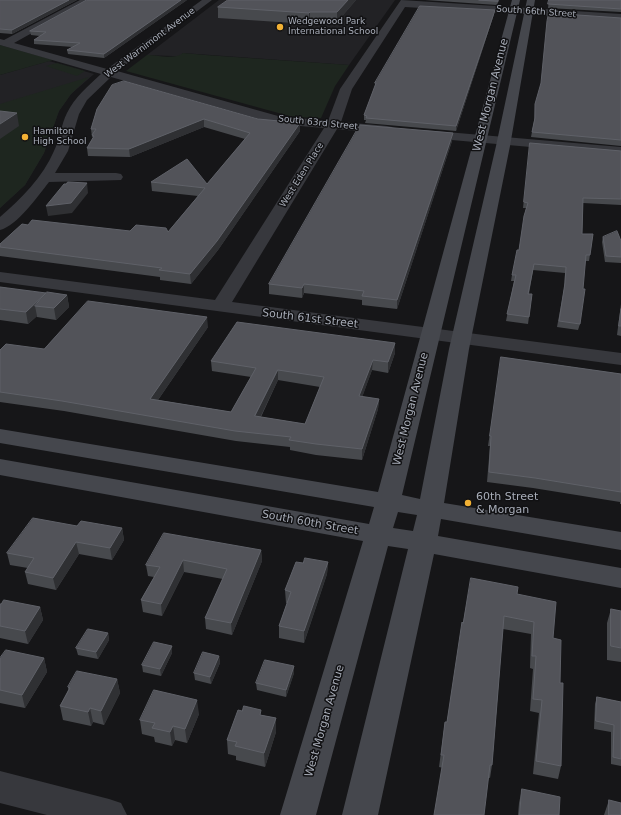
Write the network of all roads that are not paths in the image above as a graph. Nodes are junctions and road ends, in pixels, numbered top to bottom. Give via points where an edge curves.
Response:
1 (87, 0) edge
2 (208, 0) edge
3 (403, 2) edge
4 (522, 6) edge
5 (621, 17) edge
6 (3, 43) edge
7 (500, 63) junction
8 (519, 64) junction
9 (109, 72) junction
10 (333, 125) junction
11 (480, 139) junction
12 (504, 141) junction
13 (621, 151) edge
14 (116, 177) dead end
15 (45, 178) junction
16 (0, 225) edge
17 (0, 277) edge
18 (220, 307) junction
19 (431, 334) junction
20 (462, 338) junction
21 (621, 359) edge
22 (0, 436) edge
23 (0, 467) edge
24 (388, 501) junction
25 (431, 508) junction
26 (378, 535) junction
27 (621, 541) edge
28 (423, 543) junction
29 (621, 578) edge
30 (0, 786) edge
31 (110, 815) edge
32 (298, 815) edge
33 (360, 815) edge

1 - 6 street
2 - 9 street, West Warnimont Avenue
3 - 4 street, South 66th Street
3 - 10 street, West Eden Place via 346,89
4 - 5 street, South 66th Street
4 - 7 street, West Morgan Avenue
4 - 8 street, West Morgan Avenue
6 - 9 street, South 63rd Street
7 - 8 street
7 - 11 street, West Morgan Avenue
8 - 12 street, West Morgan Avenue
9 - 10 street, South 63rd Street via 272,118
9 - 15 street, West Warnimont Avenue via 82,98 73,114 61,151
10 - 11 street, South 63rd Street
10 - 18 street, West Eden Place
11 - 12 street, South 63rd Street
11 - 19 street, West Morgan Avenue
12 - 13 street, South 63rd Street
12 - 20 street, West Morgan Avenue
14 - 15 street
15 - 16 street, West Warnimont Avenue via 24,204
17 - 18 street, South 61st Street
18 - 19 street, South 61st Street
19 - 20 street, South 61st Street
19 - 24 street, West Morgan Avenue
20 - 21 street, South 61st Street
20 - 25 street, West Morgan Avenue
22 - 24 street
23 - 26 street, South 60th Street
24 - 25 street
24 - 26 street, West Morgan Avenue
25 - 27 street
25 - 28 street, West Morgan Avenue
26 - 28 street, South 60th Street
26 - 32 street, West Morgan Avenue
28 - 29 street, South 60th Street
28 - 33 street, West Morgan Avenue
30 - 31 street

